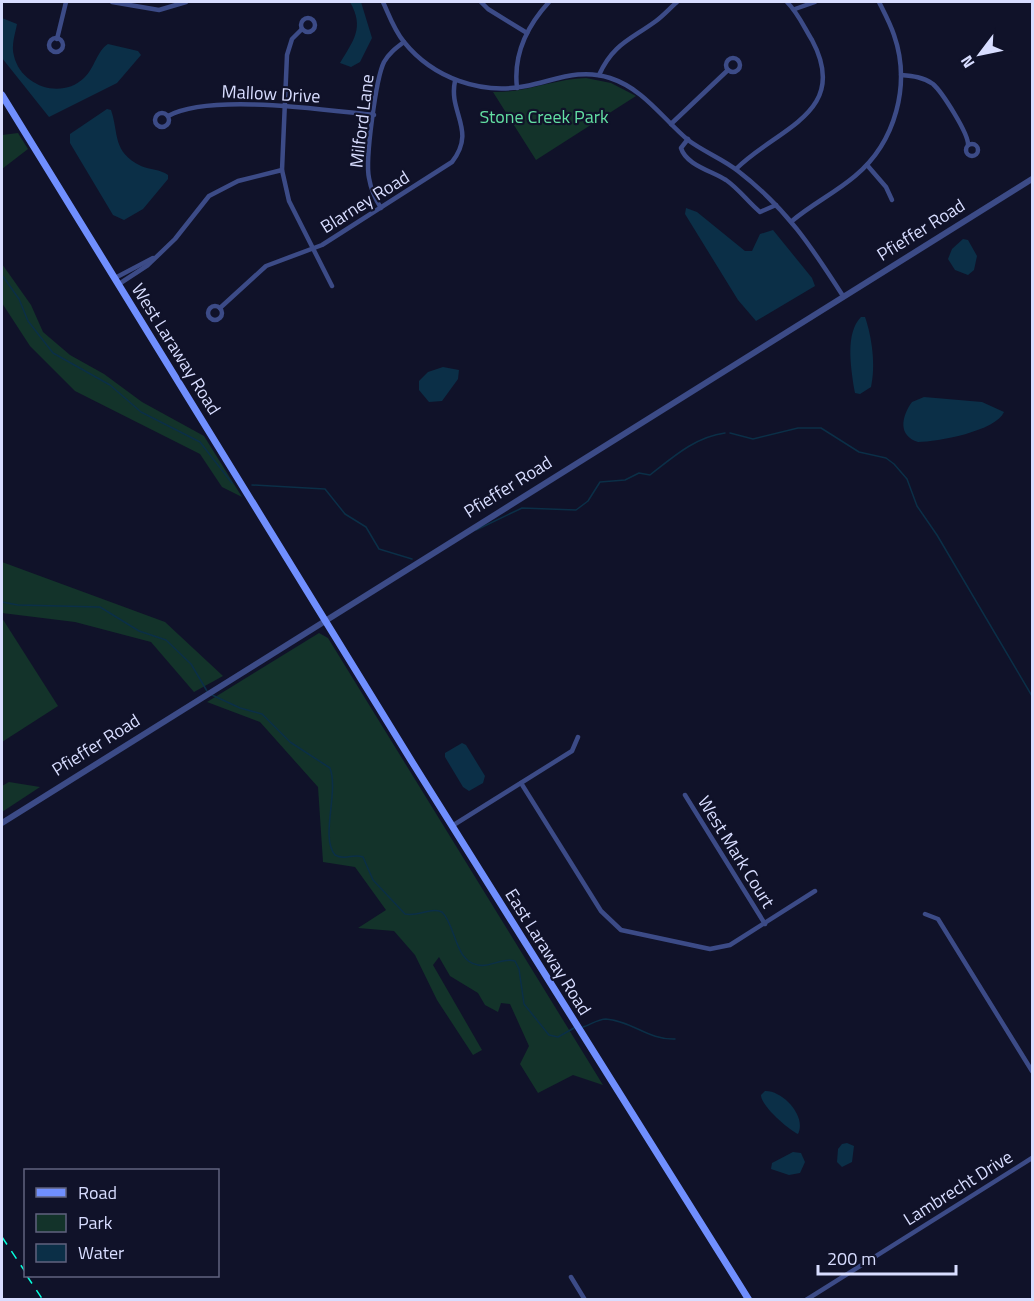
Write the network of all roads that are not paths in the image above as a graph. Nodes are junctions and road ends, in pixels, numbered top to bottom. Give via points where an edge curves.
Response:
1 (66, 2) edge
2 (112, 2) edge
3 (184, 2) edge
4 (383, 2) edge
5 (482, 2) edge
6 (549, 2) edge
7 (677, 2) edge
8 (787, 2) edge
9 (815, 2) edge
10 (879, 2) edge
11 (795, 9) junction
12 (302, 30) dead end
13 (527, 33) junction
14 (57, 39) dead end
15 (404, 42) junction
16 (728, 70) dead end
17 (599, 75) junction
18 (902, 75) junction
19 (455, 81) junction
20 (517, 88) junction
21 (2, 95) edge
22 (284, 107) junction
23 (374, 115) junction
24 (168, 116) dead end
25 (671, 124) junction
26 (688, 140) junction
27 (968, 145) dead end
28 (867, 165) junction
29 (736, 169) junction
30 (282, 170) junction
31 (1032, 179) edge
32 (892, 200) dead end
33 (776, 205) junction
34 (381, 208) junction
35 (792, 221) junction
36 (312, 250) junction
37 (117, 281) junction
38 (332, 285) dead end
39 (843, 296) junction
40 (220, 308) dead end
41 (326, 618) junction
42 (578, 737) dead end
43 (521, 783) junction
44 (685, 795) dead end
45 (2, 822) edge
46 (452, 826) junction
47 (815, 891) dead end
48 (925, 914) dead end
49 (765, 924) junction
50 (1032, 1071) edge
51 (1032, 1158) edge
52 (571, 1277) dead end
53 (585, 1299) edge
54 (749, 1299) edge
55 (806, 1299) edge

1 - 14 street
2 - 3 street via 159,10
4 - 15 street
5 - 13 street
6 - 13 street
7 - 17 street via 655,22 617,46
8 - 11 street
9 - 11 street
10 - 18 street via 894,34
11 - 29 street via 823,64 821,93 802,120
12 - 22 street via 288,49
13 - 20 street via 517,57
15 - 19 street
15 - 23 street, Milford Lane via 383,64
16 - 25 street
17 - 20 street via 565,75
17 - 25 street via 638,92
18 - 27 street via 923,78 937,88
18 - 28 street via 893,121
19 - 20 street via 482,88
19 - 34 street, Blarney Road via 453,99 464,132 459,152 447,166
21 - 37 main road, West Laraway Road
22 - 23 street, Mallow Drive
22 - 24 street, Mallow Drive via 201,105
22 - 30 street
23 - 34 street, Milford Lane via 368,176
25 - 26 street
26 - 29 street
26 - 33 street via 681,148 689,161 728,181 760,212
28 - 32 street
28 - 35 street
29 - 33 street
30 - 36 street via 289,201
30 - 37 street via 218,190 148,265
31 - 39 street, Pfieffer Road
33 - 35 street
34 - 36 street, Blarney Road
35 - 39 street
36 - 38 street
36 - 40 street, Blarney Road via 266,266
37 - 41 main road, West Laraway Road
39 - 41 street, Pfieffer Road
41 - 45 street, Pfieffer Road
41 - 46 main road, East Laraway Road
42 - 43 street via 572,751
43 - 46 street
43 - 49 street via 602,912 621,930 710,949 730,945
44 - 49 street, West Mark Court
46 - 54 main road, East Laraway Road
47 - 49 street
48 - 50 street via 938,919
51 - 55 street, Lambrecht Drive
52 - 53 street

